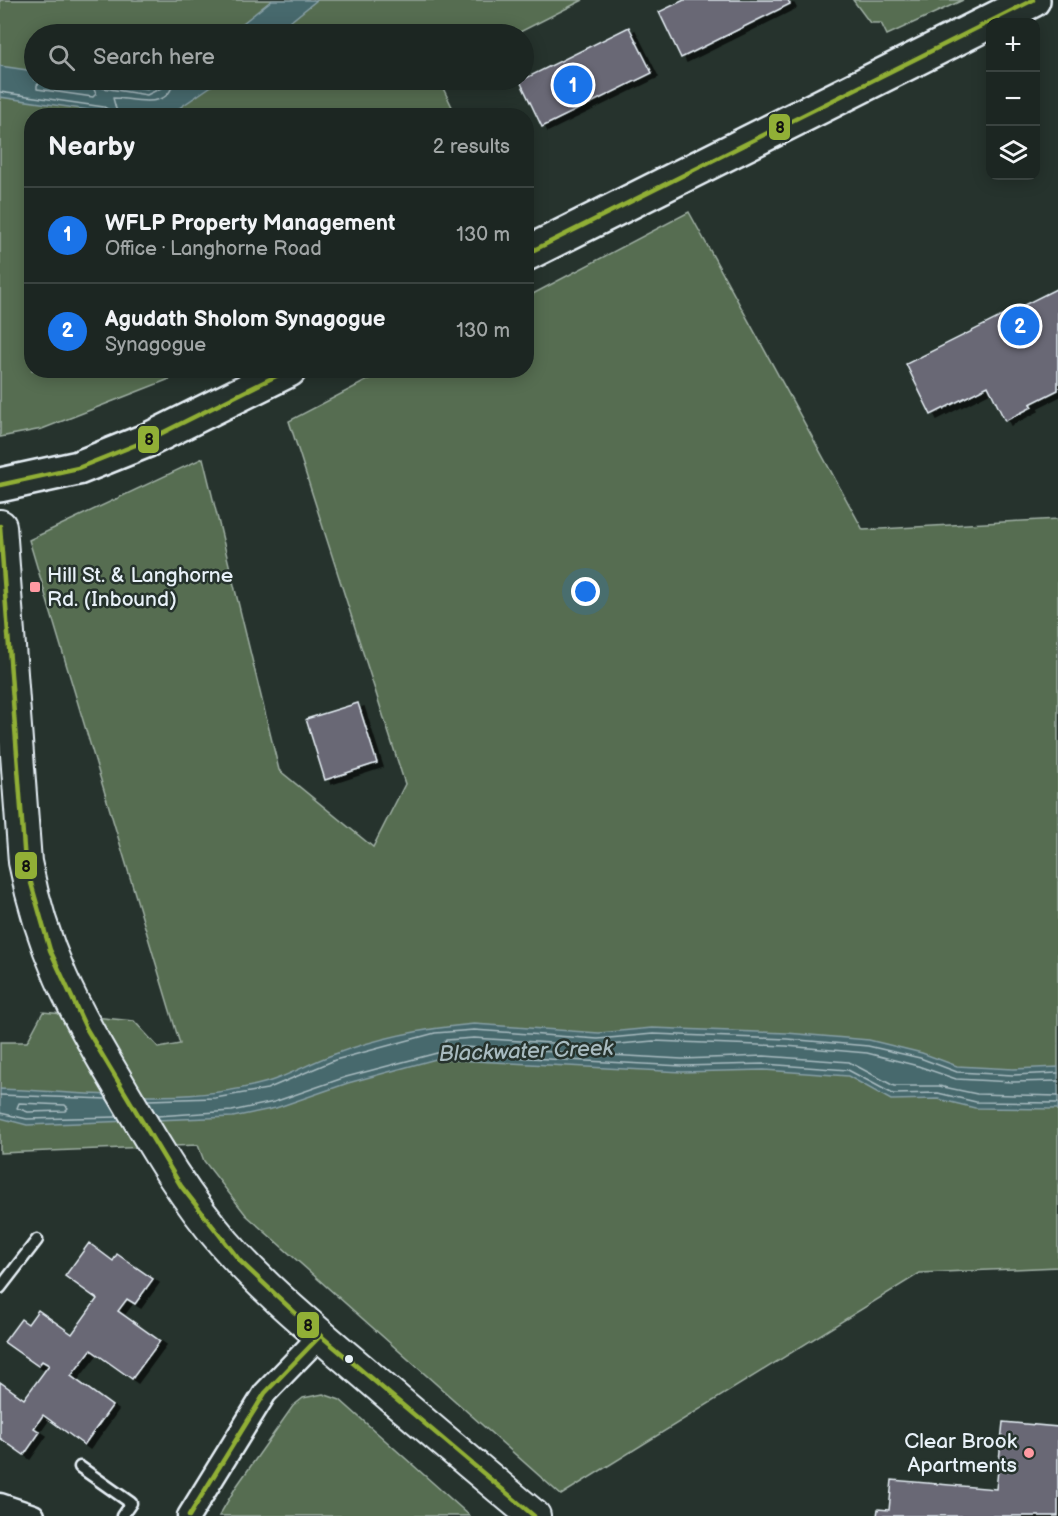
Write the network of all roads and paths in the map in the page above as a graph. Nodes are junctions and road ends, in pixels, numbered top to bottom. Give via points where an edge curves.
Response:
1 (1033, 0) edge
2 (534, 250) edge
3 (273, 378) edge
4 (0, 485) edge
5 (0, 526) edge
6 (6, 660) edge
7 (37, 1240) dead end
8 (0, 1288) edge
9 (320, 1336) junction
10 (80, 1467) dead end
11 (0, 1505) edge
12 (33, 1516) edge
13 (122, 1516) edge
14 (189, 1516) edge
15 (534, 1516) edge

1 - 2 main road
3 - 4 main road via 148,440 78,468
5 - 6 street
6 - 9 street via 29,883 47,949 85,1029 152,1141 224,1243
7 - 8 lane
9 - 14 street via 265,1394
9 - 15 street
10 - 13 lane via 130,1503
11 - 12 street

